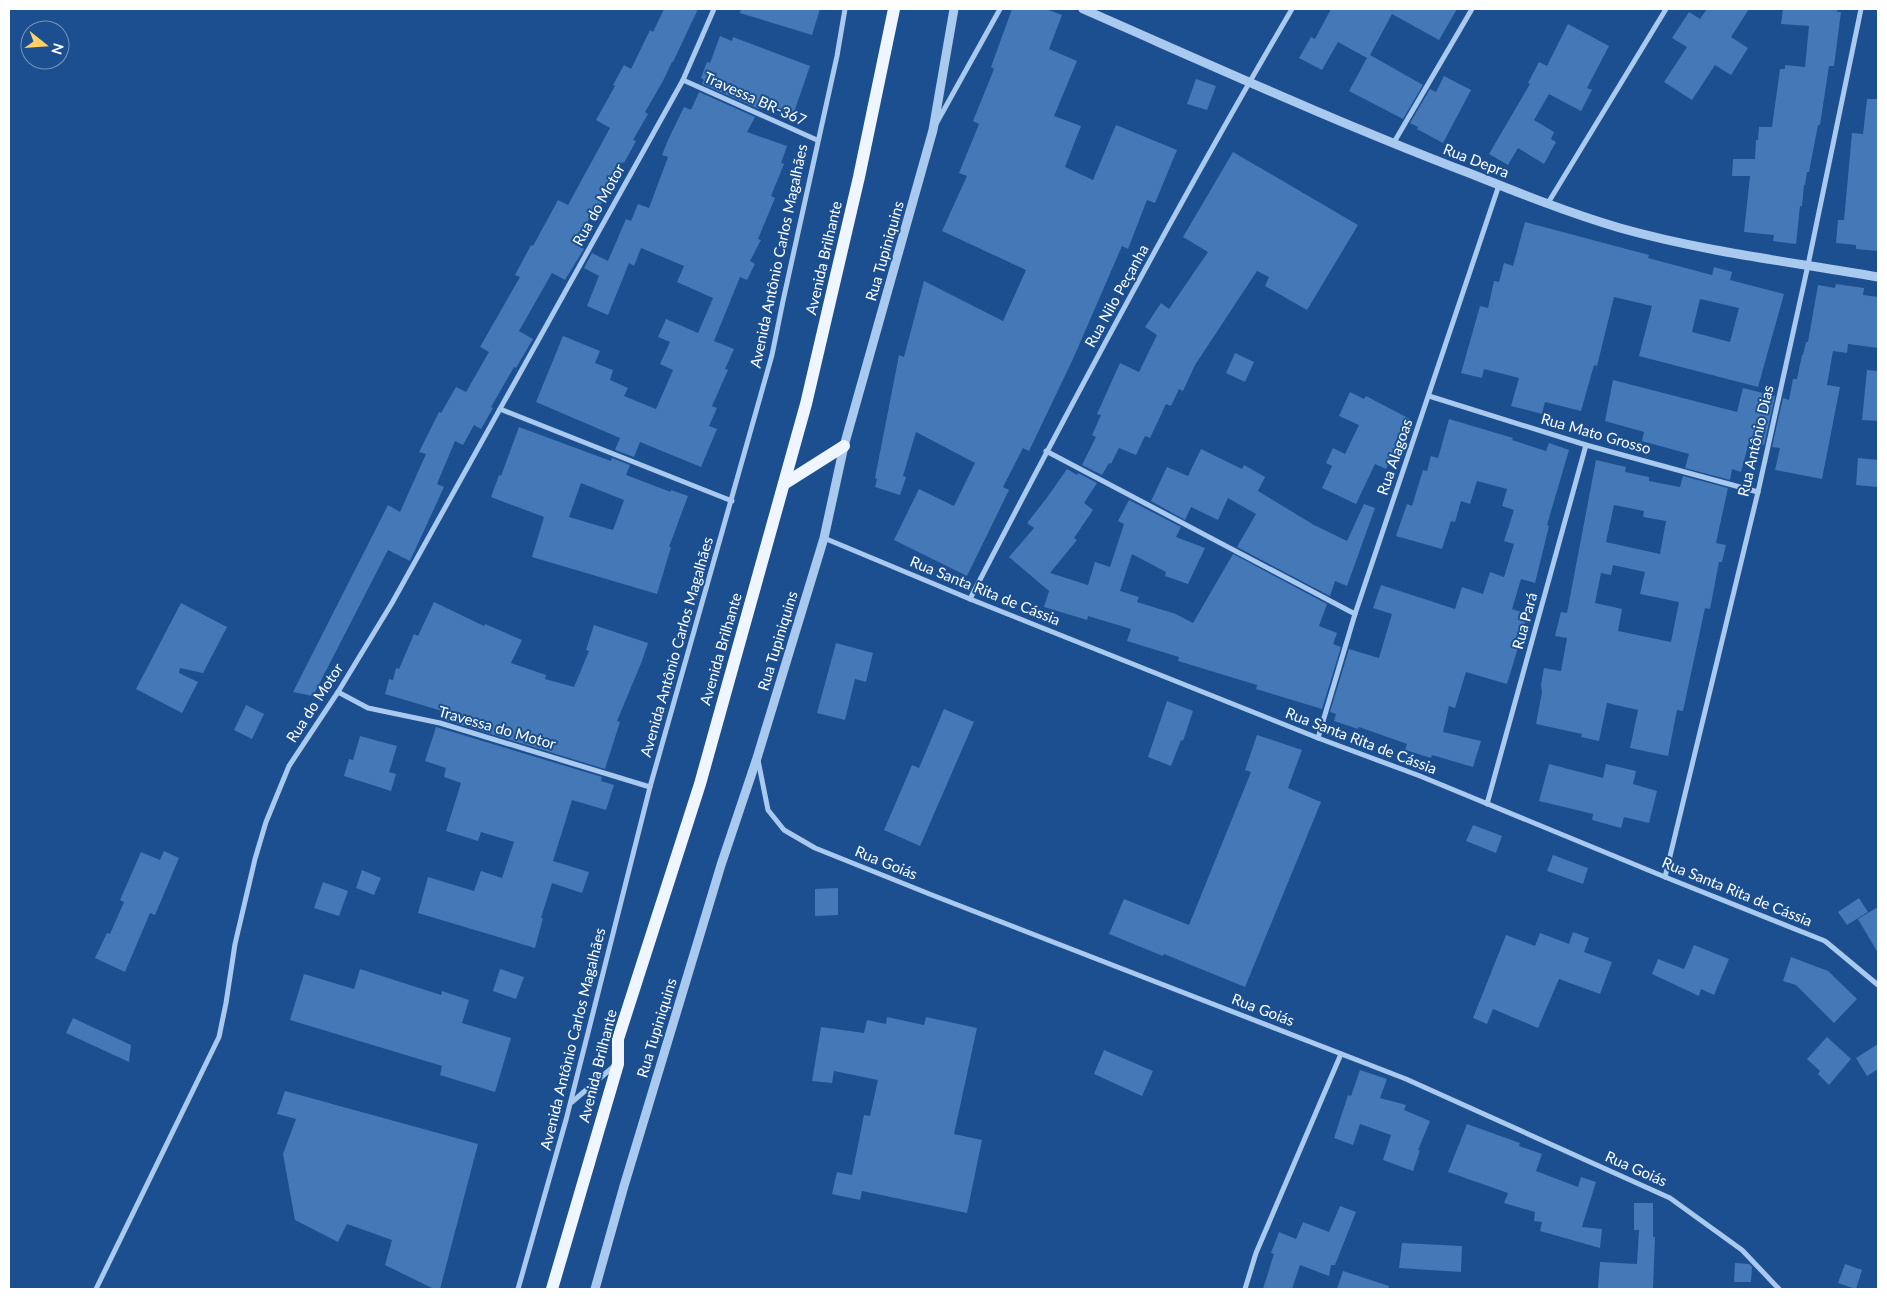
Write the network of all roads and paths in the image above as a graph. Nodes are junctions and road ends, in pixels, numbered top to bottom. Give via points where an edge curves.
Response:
1 (714, 9) edge
2 (846, 9) edge
3 (894, 9) edge
4 (954, 9) edge
5 (1000, 9) edge
6 (1083, 9) edge
7 (1292, 9) edge
8 (1472, 9) edge
9 (1666, 9) edge
10 (1861, 9) edge
11 (683, 80) junction
12 (1250, 82) junction
13 (933, 130) junction
14 (817, 140) junction
15 (1393, 144) junction
16 (1499, 185) junction
17 (1548, 203) junction
18 (1808, 265) junction
19 (1878, 277) edge
20 (1429, 396) junction
21 (500, 409) junction
22 (1586, 445) junction
23 (844, 446) junction
24 (1046, 451) junction
25 (784, 484) junction
26 (1758, 492) junction
27 (732, 501) junction
28 (824, 538) junction
29 (970, 599) junction
30 (1355, 614) junction
31 (338, 692) junction
32 (1318, 738) junction
33 (757, 758) junction
34 (650, 786) junction
35 (1488, 804) junction
36 (1665, 877) junction
37 (1878, 985) edge
38 (1341, 1054) junction
39 (618, 1064) junction
40 (566, 1120) junction
41 (96, 1289) edge
42 (518, 1289) edge
43 (552, 1289) edge
44 (595, 1289) edge
45 (1245, 1289) edge
46 (1779, 1289) edge

1 - 11 street, Rua do Motor
2 - 14 street, Avenida Antônio Carlos Magalhães
3 - 25 main road, Avenida Brilhante via 826,320
4 - 13 street
5 - 13 street, Rua Tupiniquins
6 - 12 street, Rua Depra
7 - 12 street, Rua Nilo Peçanha
8 - 15 street
9 - 17 street
10 - 18 street, Rua Antônio Dias
11 - 14 street, Travessa BR-367
11 - 21 street, Rua do Motor
12 - 15 street, Rua Depra
12 - 24 street, Rua Nilo Peçanha
13 - 23 street, Rua Tupiniquins
14 - 27 street, Avenida Antônio Carlos Magalhães via 772,356
15 - 16 street, Rua Depra
16 - 17 street, Rua Depra
16 - 20 street, Rua Alagoas
17 - 18 street, Rua Depra via 1658,238
18 - 19 street, Rua Depra
18 - 26 street, Rua Antônio Dias
20 - 22 street, Rua Mato Grosso
20 - 30 street, Rua Alagoas
21 - 27 street
21 - 31 street, Rua do Motor via 392,603
22 - 26 street, Rua Mato Grosso
22 - 35 street, Rua Pará
23 - 25 main road
23 - 28 street, Rua Tupiniquins
24 - 29 street, Rua Nilo Peçanha
24 - 30 street
25 - 39 main road, Avenida Brilhante via 700,784 618,1039
26 - 36 street, Rua Antônio Dias
27 - 34 street, Avenida Antônio Carlos Magalhães
28 - 29 street, Rua Santa Rita de Cássia
28 - 33 street, Rua Tupiniquins
29 - 32 street, Rua Santa Rita de Cássia
30 - 32 street, Rua Alagoas
31 - 34 street, Travessa do Motor via 368,708 440,723
31 - 41 street, Rua do Motor via 289,766 266,822 235,944 219,1037
32 - 35 street, Rua Santa Rita de Cássia
33 - 38 street, Rua Goiás via 768,810 784,830 815,848
33 - 44 street, Rua Tupiniquins via 718,875
34 - 40 street, Avenida Antônio Carlos Magalhães
35 - 36 street, Rua Santa Rita de Cássia
36 - 37 street, Rua Santa Rita de Cássia via 1825,941
38 - 45 street via 1256,1253
38 - 46 street, Rua Goiás via 1406,1079 1670,1198 1742,1250
39 - 40 street via 573,1100
39 - 43 main road, Avenida Brilhante
40 - 42 street, Avenida Antônio Carlos Magalhães

